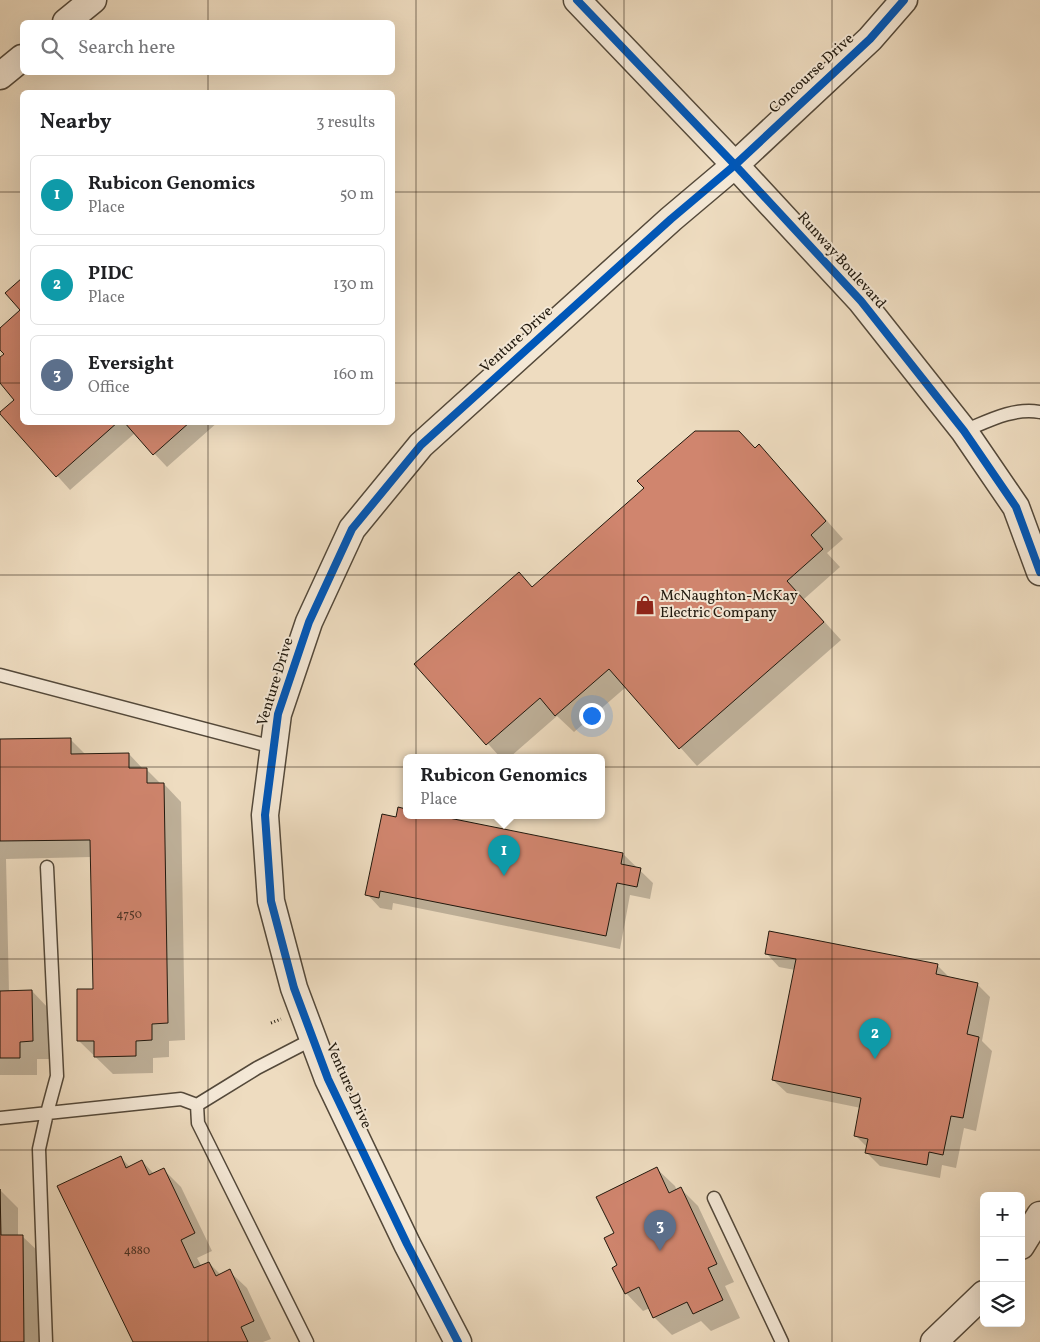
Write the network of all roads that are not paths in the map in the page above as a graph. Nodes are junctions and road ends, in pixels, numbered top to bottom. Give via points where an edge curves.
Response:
1 (93, 0) edge
2 (577, 0) edge
3 (904, 0) edge
4 (68, 20) edge
5 (20, 60) edge
6 (0, 76) edge
7 (735, 165) junction
8 (1040, 412) edge
9 (964, 431) junction
10 (1040, 572) edge
11 (0, 675) edge
12 (272, 747) junction
13 (47, 868) dead end
14 (313, 1039) junction
15 (197, 1105) junction
16 (47, 1113) junction
17 (0, 1118) edge
18 (714, 1198) dead end
19 (1040, 1215) edge
20 (1025, 1239) edge
21 (980, 1298) edge
22 (46, 1342) edge
23 (307, 1342) edge
24 (458, 1342) edge
25 (782, 1342) edge
26 (934, 1342) edge

1 - 4 street
2 - 7 street, Runway Boulevard
3 - 7 street, Concourse Drive via 870,39
5 - 6 street
7 - 9 street, Runway Boulevard via 861,301
7 - 12 street, Venture Drive via 421,445 352,529 309,622 278,714
8 - 9 lane via 1026,410 1001,416
9 - 10 street, Runway Boulevard via 1016,507
11 - 12 lane
12 - 14 street, Venture Drive via 265,815 270,901 294,988
13 - 16 lane via 57,1076
14 - 15 lane
14 - 24 street, Venture Drive via 328,1079 397,1225
15 - 16 lane via 181,1099
15 - 23 lane via 198,1123
16 - 17 lane
16 - 22 lane via 39,1149
18 - 25 lane
19 - 20 street
21 - 26 street

